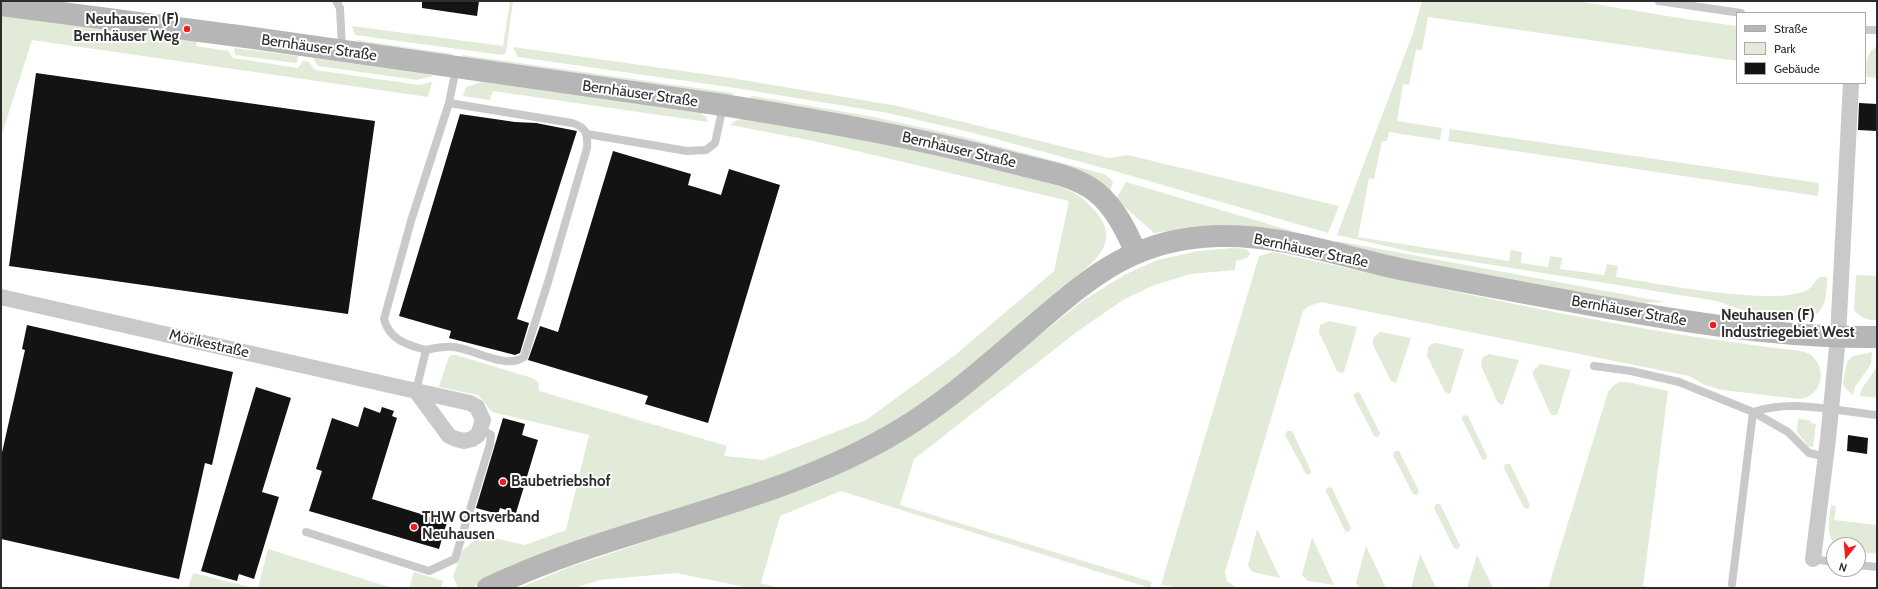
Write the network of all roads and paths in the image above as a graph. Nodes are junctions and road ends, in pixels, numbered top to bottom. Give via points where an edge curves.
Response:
1 (336, 1) edge
2 (1659, 1) edge
3 (1, 5) edge
4 (1736, 12) edge
5 (1866, 30) edge
6 (1877, 30) edge
7 (342, 52) junction
8 (456, 67) junction
9 (1851, 84) edge
10 (449, 103) junction
11 (723, 105) junction
12 (587, 134) junction
13 (1136, 253) junction
14 (1, 297) edge
15 (1838, 337) junction
16 (1877, 338) edge
17 (426, 350) junction
18 (1594, 366) dead end
19 (416, 391) junction
20 (1831, 408) junction
21 (1753, 412) junction
22 (1877, 415) edge
23 (481, 429) junction
24 (1826, 457) junction
25 (306, 532) dead end
26 (1813, 559) joint
27 (1826, 561) edge
28 (1866, 566) edge
29 (1877, 567) edge
30 (1732, 584) dead end
31 (488, 588) edge

1 - 7 lane via 340,8
2 - 4 lane
3 - 7 main road, Bernhäuser Straße
5 - 6 lane
7 - 8 main road, Bernhäuser Straße
8 - 10 lane
8 - 11 main road, Bernhäuser Straße
9 - 15 street
10 - 12 lane via 572,123 580,125
10 - 17 lane via 411,221 384,319 394,337
11 - 12 lane via 715,143 706,150 687,151
11 - 13 main road, Bernhäuser Straße via 907,138 1075,181 1096,192 1106,201
12 - 17 lane via 587,148 524,357 508,361 454,347
13 - 15 main road, Bernhäuser Straße via 1163,244 1198,238 1260,238 1412,272 1611,308 1745,330
13 - 31 main road via 1084,282 951,395 880,441 832,465 782,485 575,552
14 - 19 street, Mörikestraße
15 - 16 main road, Bernhäuser Straße
15 - 20 street
17 - 19 lane
18 - 21 lane via 1679,382
19 - 23 street, Mörikestraße via 470,403 477,407 483,420
19 - 23 street via 449,436 464,441 478,435
20 - 21 lane via 1783,406
20 - 22 lane
20 - 24 street
21 - 24 lane via 1788,432 1809,453
21 - 30 lane
23 - 25 lane via 492,435 455,559 429,571
24 - 26 street
26 - 27 lane
28 - 29 lane

